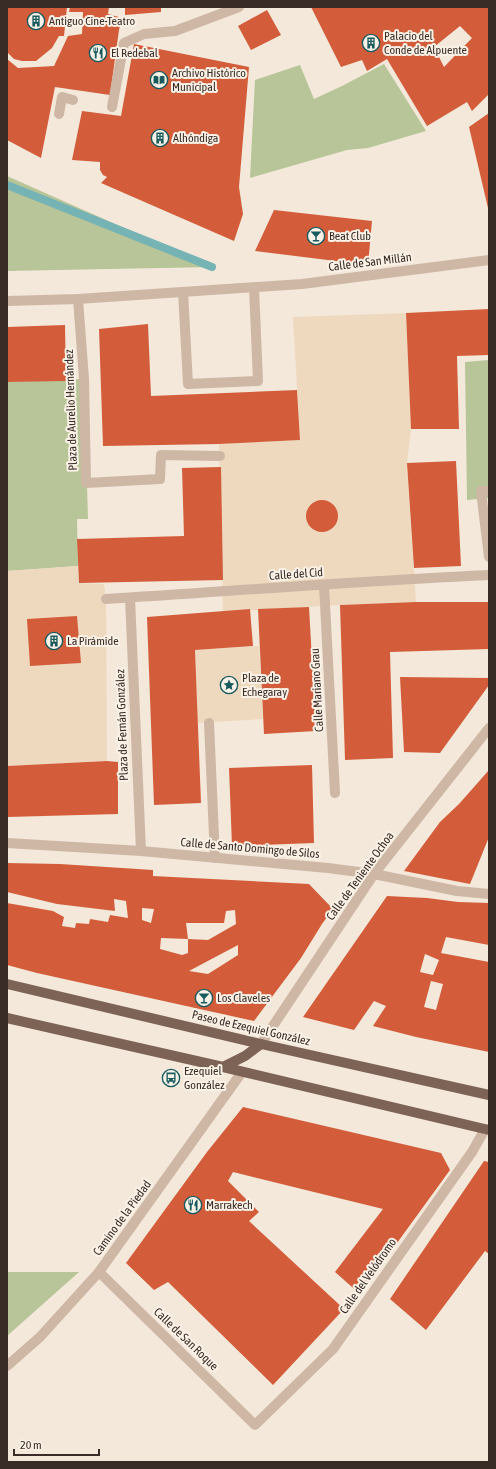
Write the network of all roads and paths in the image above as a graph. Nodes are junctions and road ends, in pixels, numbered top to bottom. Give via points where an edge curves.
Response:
1 (239, 7) edge
2 (73, 100) dead end
3 (112, 107) dead end
4 (59, 114) dead end
5 (489, 260) edge
6 (254, 288) junction
7 (184, 292) junction
8 (78, 299) junction
9 (7, 301) edge
10 (220, 456) dead end
11 (489, 491) edge
12 (489, 556) edge
13 (489, 575) edge
14 (324, 585) junction
15 (130, 598) junction
16 (106, 599) dead end
17 (209, 723) dead end
18 (489, 728) edge
19 (335, 794) dead end
20 (7, 844) edge
21 (140, 851) junction
22 (215, 858) junction
23 (374, 874) junction
24 (489, 894) edge
25 (7, 984) edge
26 (7, 1018) edge
27 (261, 1044) junction
28 (223, 1067) junction
29 (242, 1072) junction
30 (489, 1095) edge
31 (488, 1126) edge
32 (99, 1272) junction
33 (7, 1366) edge
34 (255, 1425) joint

1 - 3 street via 175,31 144,34 124,43
2 - 4 street via 62,98
5 - 6 street, Calle de San Millán
6 - 7 street, Calle de San Millán
6 - 7 street via 258,381 188,384
7 - 8 street, Calle de San Millán
8 - 9 street, Calle de San Millán
8 - 10 street, Plaza de Aurelio Hernández via 84,379 86,483 160,479 160,455
11 - 12 street via 481,491
13 - 14 street, Calle del Cid
14 - 15 street, Calle del Cid
14 - 19 street, Calle Mariano Grau
15 - 16 street, Calle del Cid
15 - 21 street, Plaza de Fernán González
17 - 22 street
18 - 23 street, Calle de Teniente Ochoa
20 - 21 street, Calle de Santo Domingo de Silos
21 - 22 street, Calle de Santo Domingo de Silos
22 - 23 street, Calle de Santo Domingo de Silos
23 - 24 street, Calle de Santo Domingo de Silos via 457,891
23 - 27 street, Calle de Teniente Ochoa
25 - 27 main road, Paseo de Ezequiel González
26 - 28 main road
27 - 28 main road
27 - 29 main road
27 - 30 main road, Paseo de Ezequiel González
28 - 29 main road
29 - 31 main road
29 - 32 street, Camino de la Piedad
31 - 34 street, Calle del Velódromo via 333,1349
32 - 33 street, Camino de la Piedad via 40,1336
32 - 34 street, Calle de San Roque

